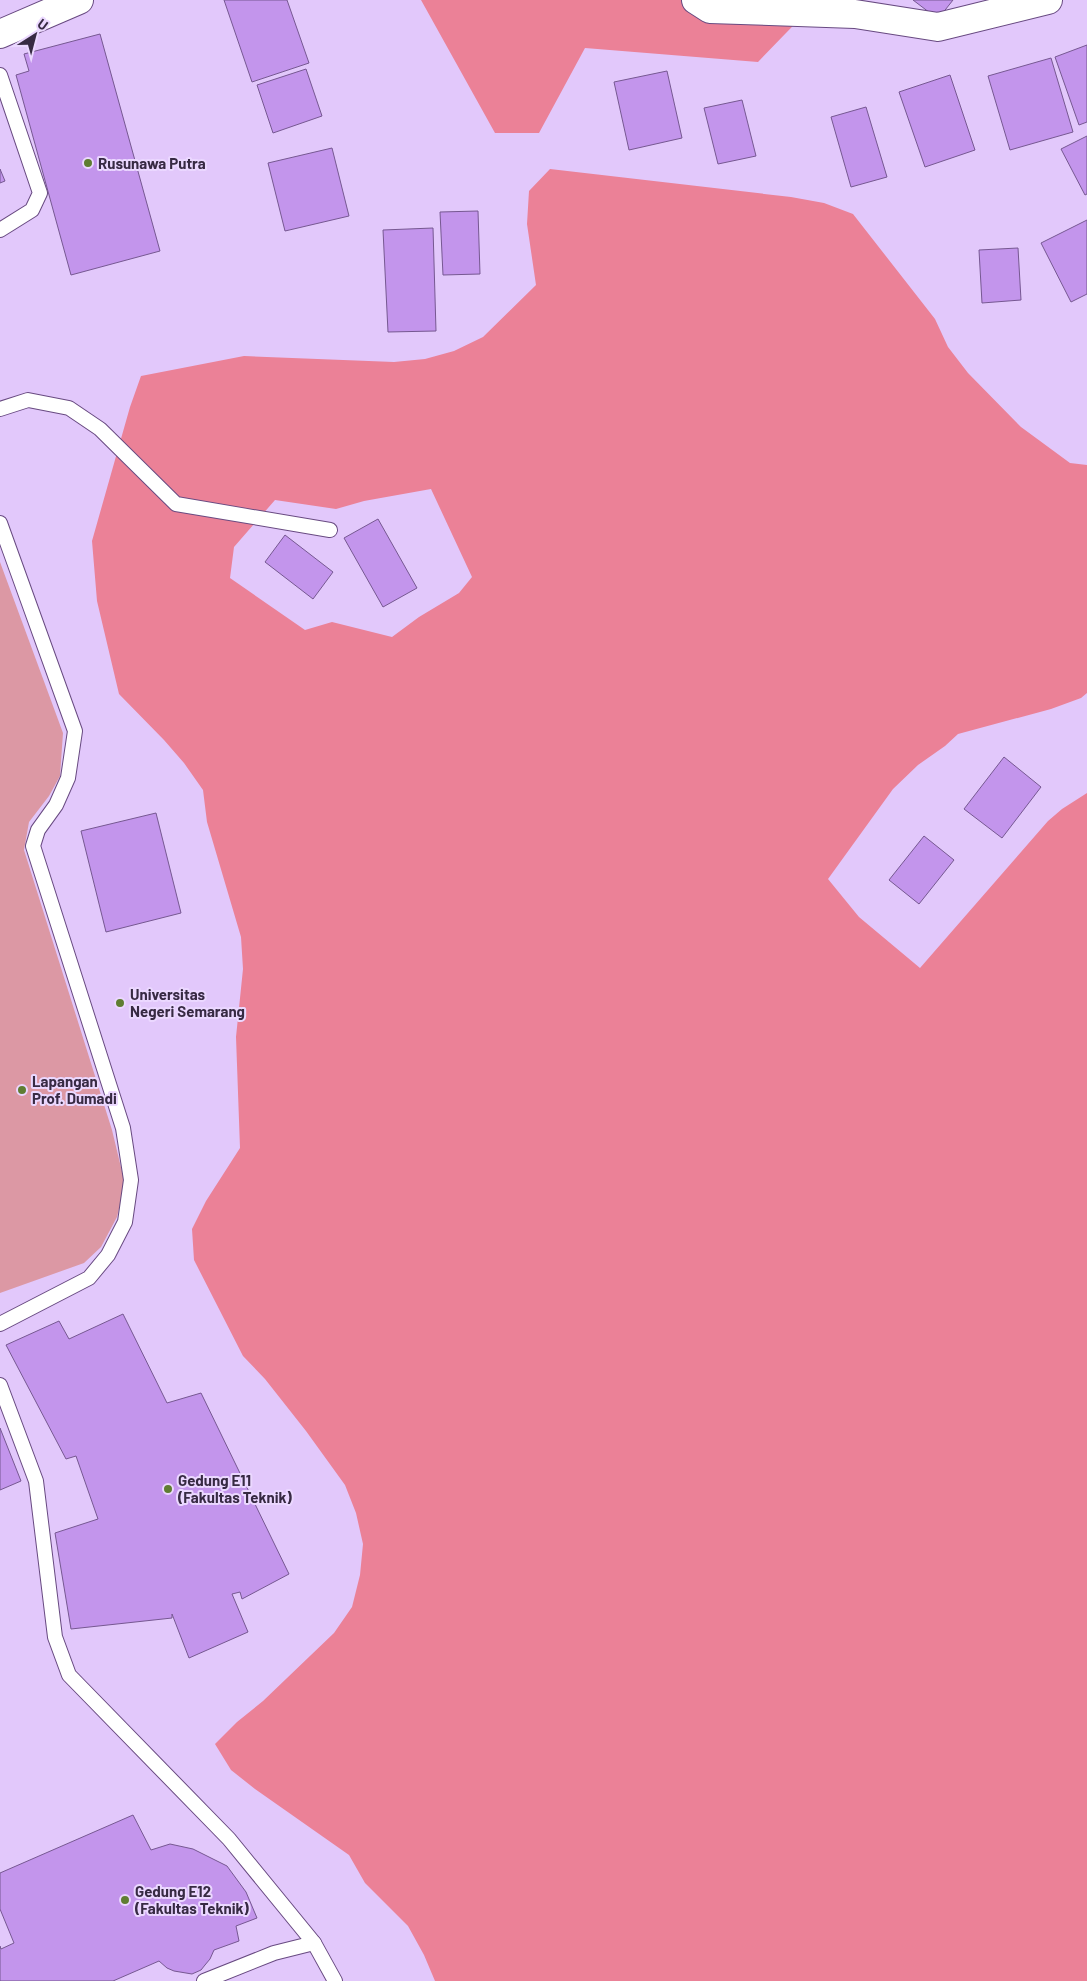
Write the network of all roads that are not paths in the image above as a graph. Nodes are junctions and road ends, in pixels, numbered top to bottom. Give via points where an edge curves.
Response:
1 (79, 0) edge
2 (696, 0) edge
3 (1048, 0) edge
4 (0, 34) edge
5 (0, 75) edge
6 (0, 230) edge
7 (0, 409) edge
8 (0, 523) edge
9 (330, 530) dead end
10 (0, 1324) edge
11 (0, 1385) edge
12 (314, 1943) junction
13 (204, 1981) edge
14 (335, 1981) edge

1 - 4 street
2 - 3 street via 710,9 856,14 938,27
5 - 6 lane via 40,193 32,210
7 - 9 lane via 28,400 69,408 100,429 176,504
8 - 10 lane via 75,731 68,778 56,805 38,830 33,846 123,1128 131,1180 125,1222 108,1255 89,1278
11 - 12 lane via 36,1481 55,1637 70,1675 229,1839
12 - 13 lane via 274,1953
12 - 14 lane

